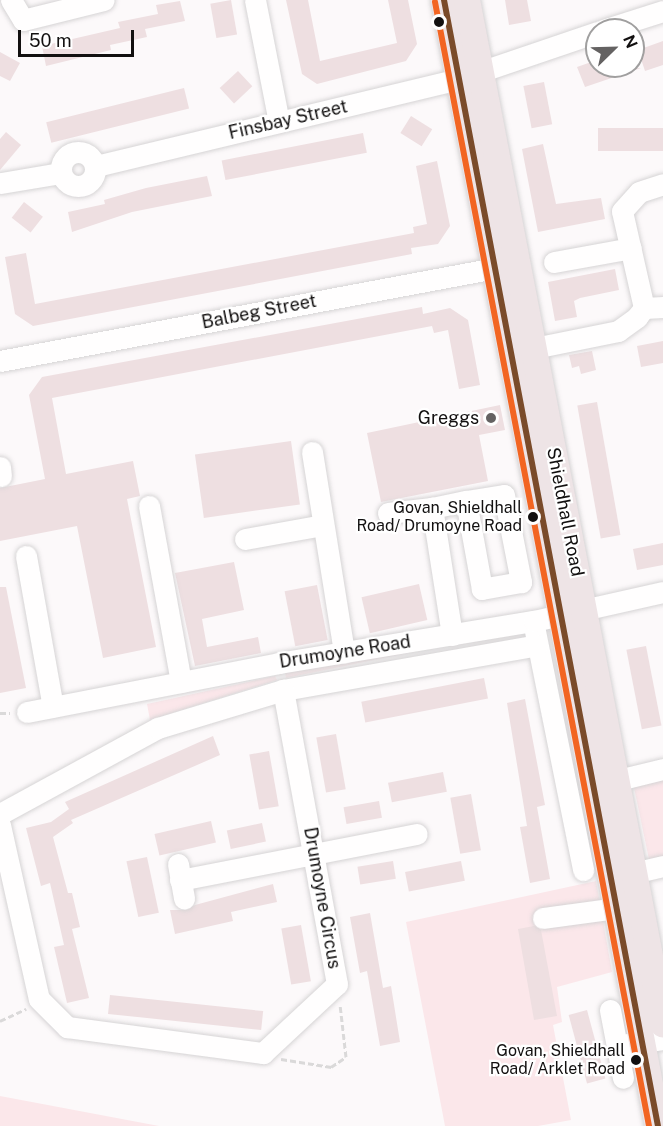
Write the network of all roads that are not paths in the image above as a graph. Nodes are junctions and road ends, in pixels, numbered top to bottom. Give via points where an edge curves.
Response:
1 (11, 0) edge
2 (104, 0) edge
3 (255, 0) edge
4 (444, 0) edge
5 (467, 0) edge
6 (663, 11) edge
7 (641, 18) edge
8 (585, 36) edge
9 (469, 74) junction
10 (279, 122) junction
11 (1, 183) edge
12 (663, 184) edge
13 (631, 248) junction
14 (554, 262) dead end
15 (506, 266) junction
16 (653, 308) edge
17 (534, 348) junction
18 (0, 361) edge
19 (312, 452) dead end
20 (466, 501) dead end
21 (149, 506) dead end
22 (432, 508) junction
23 (388, 513) dead end
24 (323, 525) junction
25 (245, 539) dead end
26 (26, 556) dead end
27 (663, 592) edge
28 (572, 611) junction
29 (534, 621) junction
30 (452, 634) junction
31 (537, 645) junction
32 (344, 652) junction
33 (181, 682) junction
34 (283, 690) junction
35 (52, 707) junction
36 (27, 712) dead end
37 (663, 769) edge
38 (614, 781) junction
39 (0, 814) edge
40 (0, 825) edge
41 (417, 834) dead end
42 (314, 854) junction
43 (663, 866) edge
44 (583, 870) dead end
45 (633, 873) junction
46 (180, 881) dead end
47 (616, 908) junction
48 (543, 918) dead end
49 (610, 1010) dead end
50 (663, 1024) edge
51 (640, 1042) edge
52 (623, 1078) dead end
53 (658, 1126) edge

1 - 2 street via 23,20
3 - 10 street
4 - 9 main road, Shieldhall Road
5 - 9 main road, Shieldhall Road
6 - 7 street
8 - 9 street, Finsbay Street
9 - 10 street, Finsbay Street
9 - 15 main road, Shieldhall Road
10 - 11 street, Finsbay Street via 96,166 89,155 78,152 63,161 61,173
12 - 13 street via 639,192 622,211
13 - 14 street
13 - 16 street
15 - 17 main road, Shieldhall Road
15 - 18 street, Balbeg Street
15 - 28 main road, Shieldhall Road
16 - 17 street via 618,331
17 - 28 main road, Shieldhall Road
19 - 24 street
20 - 22 street
21 - 33 street
22 - 23 street
22 - 30 street
24 - 25 street
24 - 32 street
26 - 35 street
27 - 28 street, Drumoyne Road
28 - 29 street, Drumoyne Road
28 - 38 main road, Shieldhall Road
28 - 47 main road, Shieldhall Road
29 - 30 street, Drumoyne Road
29 - 31 street
30 - 32 street, Drumoyne Road
31 - 34 street, Drumoyne Road
31 - 44 street
32 - 33 street, Drumoyne Road
33 - 35 street, Drumoyne Road
34 - 39 street, Drumoyne Road via 158,728
34 - 42 street, Drumoyne Circus
35 - 36 street, Drumoyne Road
37 - 38 street
38 - 45 main road, Shieldhall Road
40 - 42 street, Drumoyne Circus via 39,999 67,1027 263,1053 337,984
41 - 42 street
42 - 46 street
43 - 45 street
45 - 50 main road, Shieldhall Road
47 - 48 street
47 - 51 main road, Shieldhall Road
49 - 51 street
51 - 52 street
51 - 53 main road, Shieldhall Road

